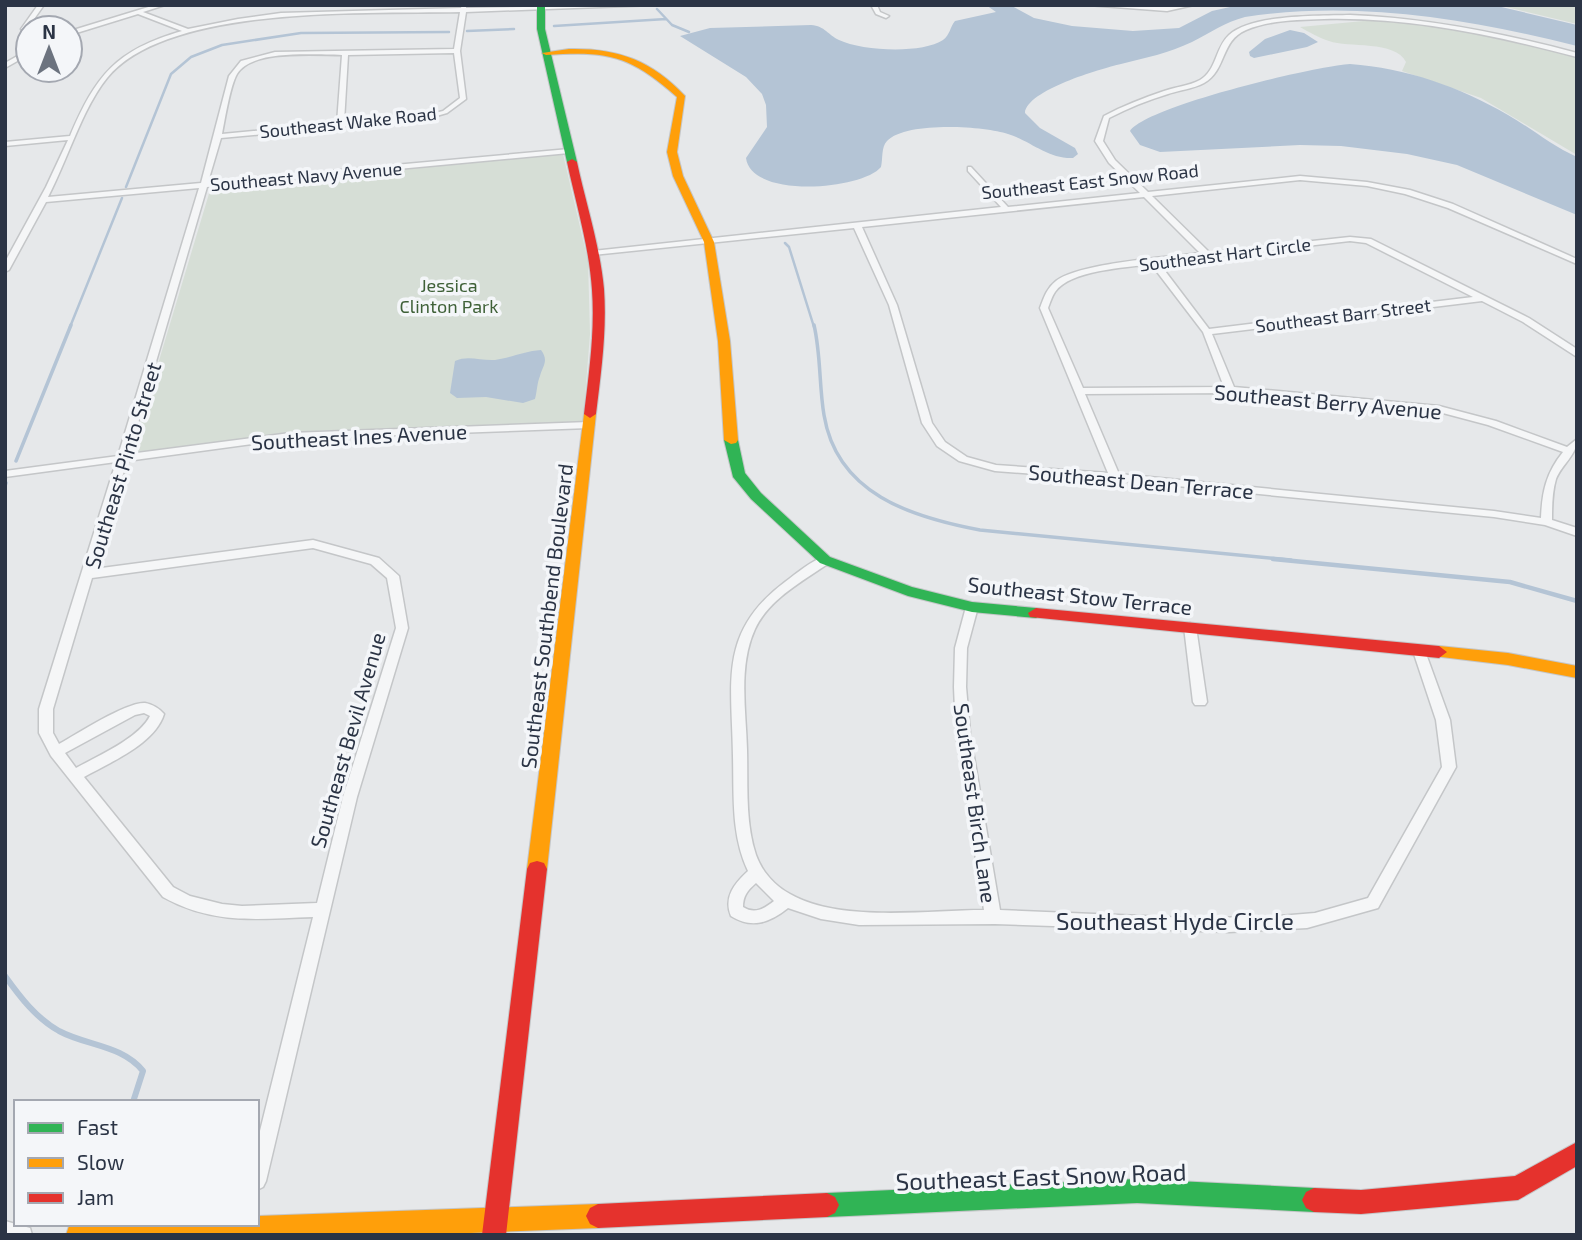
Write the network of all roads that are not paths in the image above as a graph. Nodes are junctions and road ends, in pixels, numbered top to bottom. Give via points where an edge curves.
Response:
1 (162, 5) edge
2 (651, 5) edge
3 (874, 5) edge
4 (1091, 5) edge
5 (1191, 5) edge
6 (541, 7) edge
7 (463, 9) edge
8 (136, 11) junction
9 (886, 16) dead end
10 (84, 28) edge
11 (189, 32) junction
12 (457, 51) junction
13 (345, 53) junction
14 (546, 53) junction
15 (1577, 55) edge
16 (340, 125) junction
17 (218, 136) junction
18 (72, 138) junction
19 (5, 144) edge
20 (569, 151) junction
21 (971, 169) dead end
22 (204, 185) junction
23 (1145, 194) junction
24 (43, 200) junction
25 (1007, 210) junction
26 (858, 227) junction
27 (709, 242) junction
28 (593, 253) junction
29 (1206, 254) junction
30 (1153, 261) junction
31 (1577, 261) edge
32 (5, 270) edge
33 (1479, 299) junction
34 (1207, 332) junction
35 (1577, 354) edge
36 (1230, 390) junction
37 (1080, 391) junction
38 (589, 425) junction
39 (1577, 442) edge
40 (1569, 451) junction
41 (123, 458) junction
42 (5, 474) edge
43 (1115, 477) junction
44 (1546, 522) junction
45 (1577, 532) edge
46 (825, 559) junction
47 (89, 574) junction
48 (972, 607) junction
49 (1190, 627) junction
50 (1419, 651) junction
51 (1577, 672) edge
52 (1200, 702) dead end
53 (56, 752) junction
54 (75, 775) junction
55 (756, 874) junction
56 (785, 901) junction
57 (321, 910) junction
58 (993, 917) junction
59 (1577, 1153) edge
60 (259, 1173) edge
61 (259, 1225) edge
62 (230, 1226) edge
63 (495, 1228) edge
64 (5, 1230) edge
65 (23, 1235) edge
66 (78, 1235) edge

1 - 8 street
2 - 6 street
3 - 9 street
4 - 5 street via 1167,9
6 - 7 street
6 - 14 street, Southeast Southbend Boulevard
7 - 11 street via 281,15
7 - 12 street, Southeast Wake Road
8 - 10 street
8 - 11 street
11 - 18 street via 151,45 114,66 104,76
12 - 13 street, Southeast Pinto Street
12 - 16 street, Southeast Wake Road via 463,99 457,105 426,117
13 - 16 street
13 - 17 street, Southeast Pinto Street via 275,54 243,62 232,76
14 - 20 street, Southeast Southbend Boulevard
14 - 27 street, Southeast Stow Terrace via 620,52 646,65 681,96 672,152 678,176
15 - 23 street via 1438,22 1334,17 1255,24 1233,33 1217,69 1201,82 1131,104 1106,117 1099,141
16 - 17 street, Southeast Wake Road
17 - 22 street, Southeast Pinto Street
18 - 19 street
18 - 24 street
20 - 22 street, Southeast Navy Avenue
20 - 28 street, Southeast Southbend Boulevard
21 - 25 street
22 - 24 street, Southeast Navy Avenue
22 - 41 street, Southeast Pinto Street
23 - 25 street, Southeast East Snow Road
23 - 29 street
23 - 31 street, Southeast East Snow Road via 1300,178 1371,185 1444,203
24 - 32 street
25 - 26 street, Southeast East Snow Road
26 - 27 street, Southeast East Snow Road
26 - 43 street, Southeast Dean Terrace via 893,305 927,423 941,444 963,459 995,467
27 - 28 street, Southeast East Snow Road
27 - 46 street, Southeast Stow Terrace via 738,474
28 - 38 street, Southeast Southbend Boulevard via 597,353
29 - 30 street, Southeast Hart Circle
29 - 33 street, Southeast Hart Circle via 1368,240
30 - 34 street
30 - 37 street, Southeast Hart Circle via 1084,272 1061,281 1050,292 1044,308
33 - 34 street, Southeast Barr Street
33 - 35 street, Southeast Hart Circle via 1526,320
34 - 36 street
36 - 37 street, Southeast Berry Avenue
36 - 40 street, Southeast Berry Avenue via 1439,409
37 - 43 street, Southeast Hart Circle
38 - 41 street, Southeast Ines Avenue via 290,436
38 - 63 street, Southeast Southbend Boulevard
39 - 40 street
40 - 44 street via 1552,471
41 - 42 street, Southeast Ines Avenue
41 - 47 street, Southeast Pinto Street
43 - 44 street, Southeast Dean Terrace
44 - 45 street, Southeast Dean Terrace
46 - 48 street, Southeast Stow Terrace via 908,591
46 - 55 street, Southeast Hyde Circle via 756,616 741,650 743,834
47 - 53 street, Southeast Pinto Street via 46,709 46,733
47 - 57 street, Southeast Bevil Avenue via 313,544 375,561 393,576 402,628
48 - 49 street, Southeast Stow Terrace
48 - 58 street, Southeast Birch Lane via 961,648 960,687
49 - 50 street, Southeast Stow Terrace
49 - 52 street
50 - 51 street, Southeast Stow Terrace via 1508,659
50 - 58 street, Southeast Hyde Circle via 1443,720 1449,767 1373,903 1311,920 1249,926
53 - 54 street, Southeast Pinto Street
53 - 54 street via 132,710 145,708 157,714 157,721 144,734
54 - 57 street, Southeast Pinto Street via 181,901 228,912
55 - 56 street, Southeast Hyde Circle
55 - 56 street via 738,890 736,911 746,919 756,919
56 - 58 street, Southeast Hyde Circle via 845,917
57 - 60 street, Southeast Bevil Avenue
59 - 63 street, Southeast East Snow Road via 1518,1188 1361,1202 1137,1191
61 - 63 street, Southeast East Snow Road
62 - 66 street, Southeast East Snow Road
64 - 65 street

